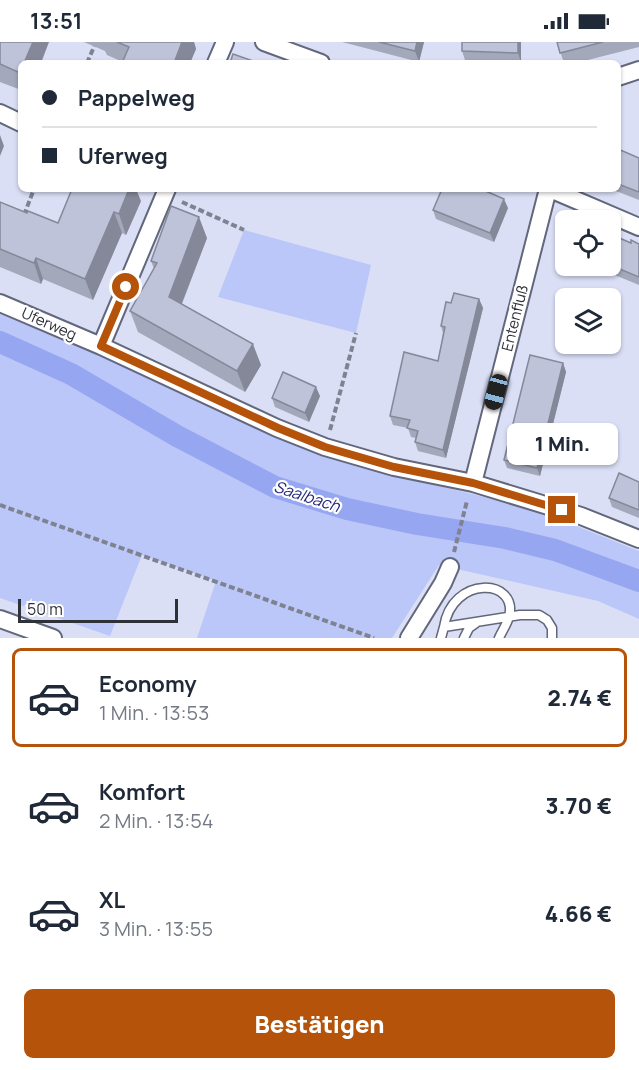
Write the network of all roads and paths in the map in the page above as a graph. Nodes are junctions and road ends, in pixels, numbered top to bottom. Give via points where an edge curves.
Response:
1 (96, 42) edge
2 (225, 42) edge
3 (264, 42) edge
4 (88, 60) edge
5 (217, 60) edge
6 (313, 60) edge
7 (639, 70) edge
8 (621, 76) edge
9 (0, 113) edge
10 (18, 122) edge
11 (33, 192) edge
12 (548, 192) edge
13 (556, 192) edge
14 (173, 195) edge
15 (22, 221) edge
16 (639, 227) edge
17 (244, 230) dead end
18 (0, 303) edge
19 (356, 333) dead end
20 (101, 346) junction
21 (325, 447) junction
22 (473, 483) junction
23 (0, 505) edge
24 (463, 512) dead end
25 (639, 539) edge
26 (455, 544) dead end
27 (450, 567) dead end
28 (509, 618) junction
29 (0, 619) edge
30 (476, 623) junction
31 (444, 627) junction
32 (53, 638) edge
33 (374, 638) edge
34 (410, 638) edge
35 (441, 638) edge
36 (464, 638) edge
37 (499, 638) edge
38 (552, 638) edge

1 - 4 path
2 - 5 street
3 - 6 street
7 - 8 street
9 - 10 street
11 - 15 path
12 - 22 street, Entenfluß
13 - 16 street
14 - 17 path
14 - 20 street
18 - 20 street, Uferweg
19 - 21 path
20 - 21 street, Uferweg
21 - 22 street, Uferweg via 394,467
22 - 25 street, Uferweg via 581,516
23 - 33 path
24 - 26 path
27 - 34 street
28 - 30 lane
28 - 31 lane via 510,607 499,591 475,588 457,600 445,618
28 - 37 lane
28 - 38 lane via 539,615 552,628
29 - 32 street
30 - 31 lane
30 - 36 lane
31 - 35 lane

